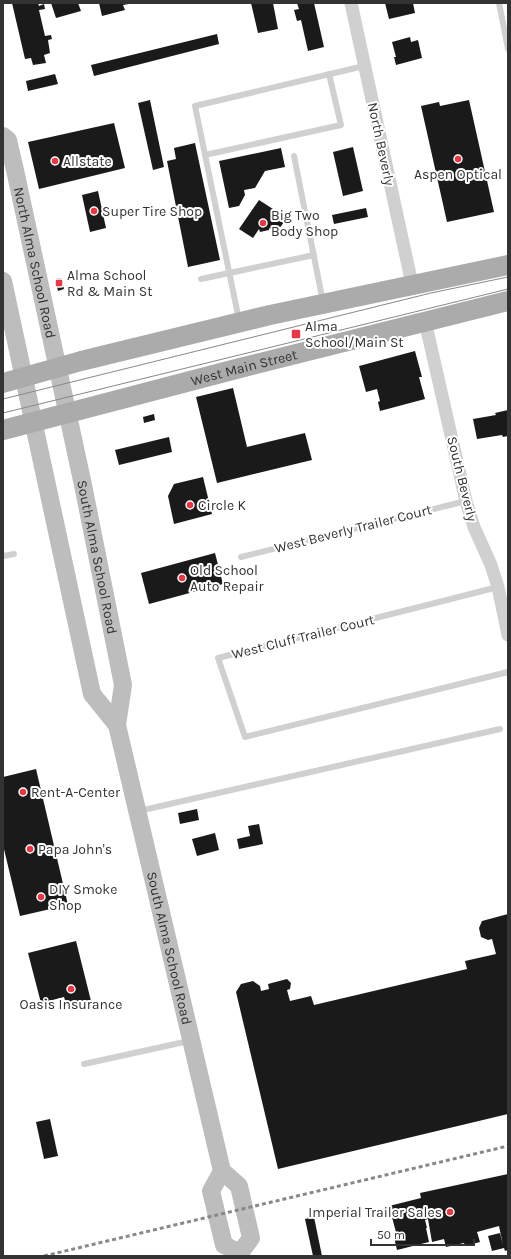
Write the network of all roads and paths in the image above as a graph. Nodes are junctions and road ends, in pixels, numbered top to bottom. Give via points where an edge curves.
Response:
1 (351, 3) edge
2 (499, 3) edge
3 (508, 49) edge
4 (364, 66) junction
5 (329, 74) junction
6 (3, 136) edge
7 (205, 155) junction
8 (294, 156) dead end
9 (314, 255) junction
10 (508, 264) edge
11 (230, 273) junction
12 (202, 279) dead end
13 (3, 281) edge
14 (412, 284) junction
15 (508, 301) edge
16 (324, 303) junction
17 (425, 321) junction
18 (240, 322) junction
19 (58, 367) junction
20 (23, 378) junction
21 (3, 383) edge
22 (63, 391) joint
23 (68, 414) junction
24 (33, 423) junction
25 (3, 430) edge
26 (466, 501) junction
27 (14, 554) dead end
28 (3, 556) edge
29 (241, 557) dead end
30 (498, 587) junction
31 (508, 635) edge
32 (508, 672) edge
33 (117, 725) junction
34 (500, 728) dead end
35 (136, 812) junction
36 (192, 1040) junction
37 (84, 1064) dead end
38 (222, 1171) junction
39 (240, 1254) edge

1 - 4 street, North Beverly
2 - 3 lane
4 - 5 lane
4 - 14 street, North Beverly
5 - 7 lane via 195,106
5 - 7 lane via 341,125
6 - 19 main road, North Alma School Road via 8,140
7 - 11 lane
8 - 9 lane
9 - 11 lane
9 - 16 lane
10 - 14 main road
11 - 12 lane
11 - 18 lane
13 - 20 main road
14 - 16 main road
15 - 17 main road, West Main Street
16 - 18 main road
17 - 23 main road, West Main Street
17 - 26 street, South Beverly
18 - 19 main road
19 - 20 main road
19 - 22 main road, North Alma School Road
20 - 21 main road
20 - 24 main road, South Alma School Road
22 - 23 main road, South Alma School Road
23 - 24 main road, West Main Street
23 - 33 main road, South Alma School Road via 123,685
24 - 25 main road, West Main Street
24 - 33 main road, South Alma School Road via 92,694
26 - 29 lane, West Beverly Trailer Court
26 - 30 street, South Beverly
27 - 28 lane
30 - 31 street, South Beverly
30 - 32 lane, West Cluff Trailer Court via 218,658 244,737
33 - 35 main road, South Alma School Road
34 - 35 lane
35 - 36 main road, South Alma School Road
36 - 37 lane
36 - 38 main road, South Alma School Road
38 - 39 main road via 240,1186 251,1238
38 - 39 main road via 211,1191 224,1245

